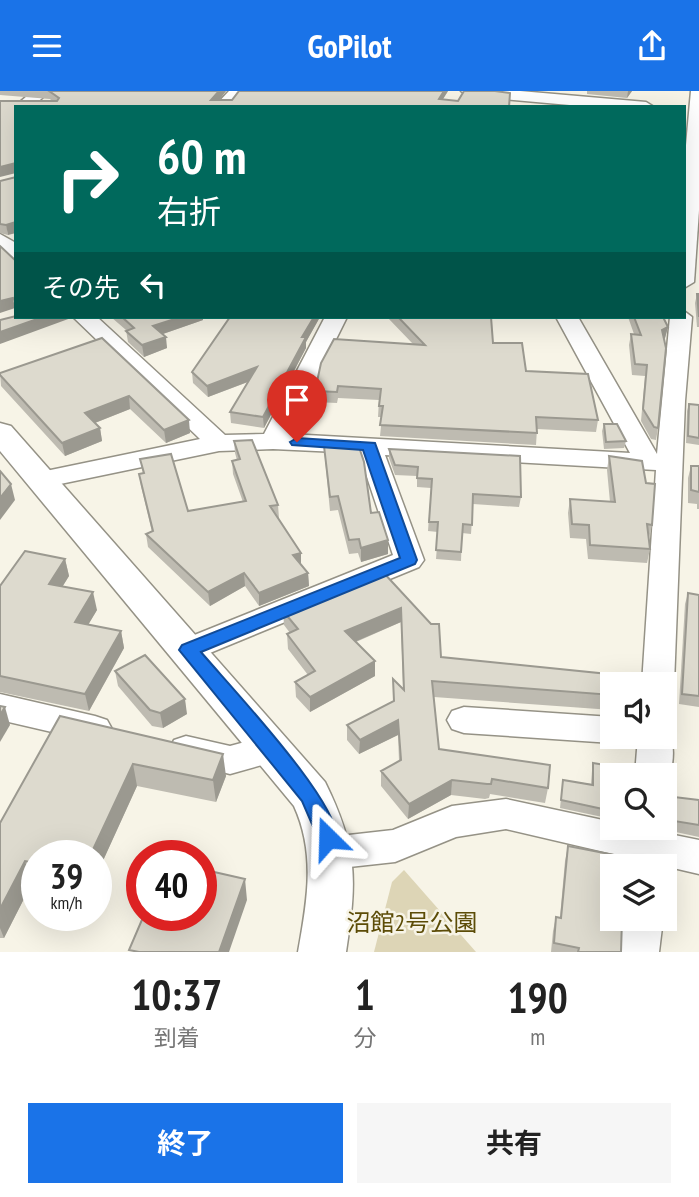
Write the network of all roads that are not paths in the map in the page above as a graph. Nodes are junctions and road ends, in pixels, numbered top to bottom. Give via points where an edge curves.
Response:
1 (42, 91) edge
2 (237, 91) edge
3 (469, 91) edge
4 (699, 91) edge
5 (26, 105) edge
6 (224, 105) edge
7 (624, 105) edge
8 (693, 111) edge
9 (687, 195) edge
10 (690, 223) edge
11 (0, 240) edge
12 (14, 252) edge
13 (686, 262) edge
14 (86, 319) edge
15 (336, 319) edge
16 (568, 319) edge
17 (681, 319) edge
18 (686, 403) edge
19 (0, 432) edge
20 (273, 440) junction
21 (219, 443) junction
22 (369, 446) junction
23 (659, 462) junction
24 (41, 480) junction
25 (188, 650) junction
26 (658, 672) edge
27 (0, 707) edge
28 (464, 720) dead end
29 (600, 729) edge
30 (271, 750) junction
31 (649, 847) edge
32 (331, 853) junction
33 (699, 857) edge
34 (642, 931) edge
35 (323, 952) edge
36 (639, 952) edge

1 - 5 street
2 - 6 street
3 - 7 street
4 - 8 street
8 - 9 street
9 - 10 street
10 - 13 street
11 - 12 street
14 - 21 street
15 - 20 street
16 - 23 street
17 - 18 street
18 - 23 street
19 - 24 street
20 - 21 street
20 - 22 street
21 - 24 street
22 - 23 street
22 - 25 street via 409,560
23 - 26 street
24 - 25 street
25 - 30 street
27 - 30 street via 230,760
28 - 29 street
30 - 32 street via 310,795 325,823
31 - 32 street via 506,814 452,822 395,846
31 - 33 street
32 - 35 street
34 - 36 street

